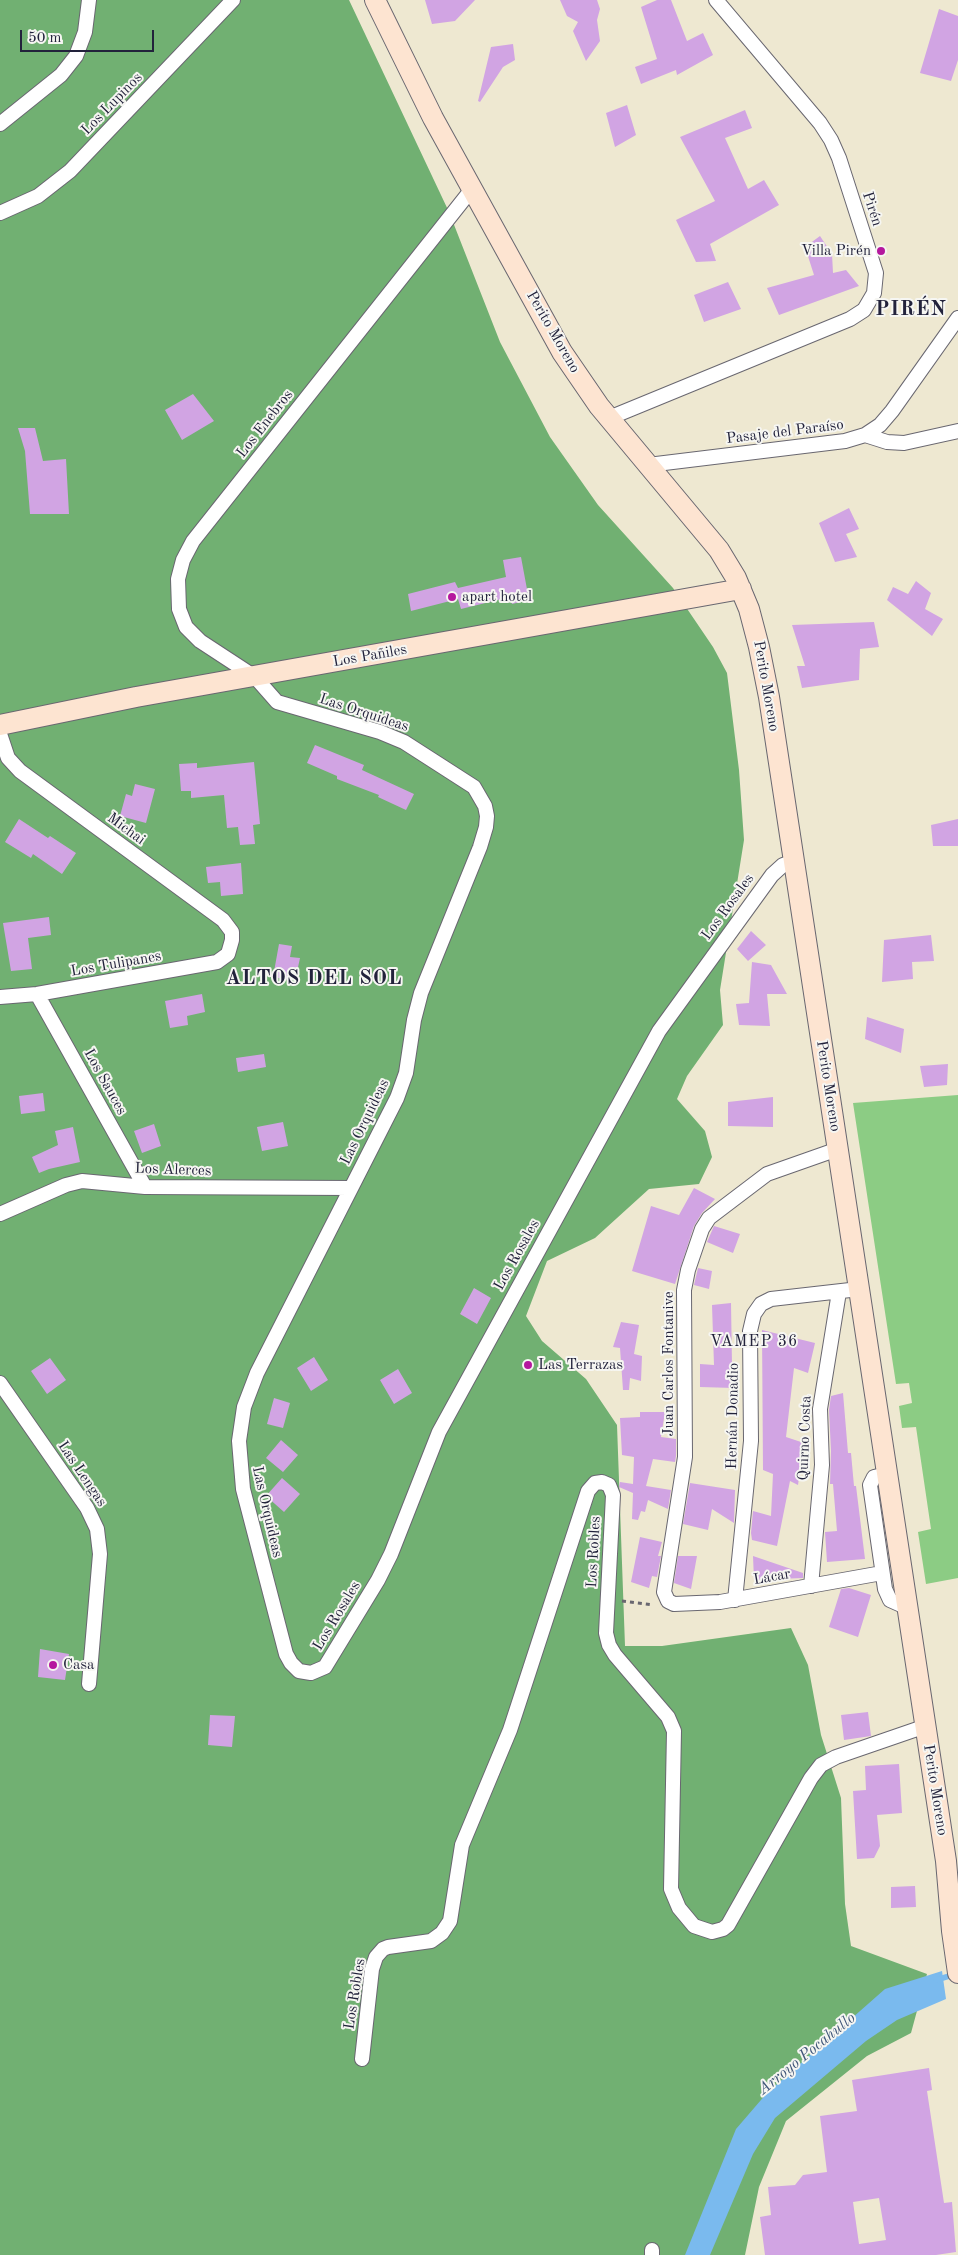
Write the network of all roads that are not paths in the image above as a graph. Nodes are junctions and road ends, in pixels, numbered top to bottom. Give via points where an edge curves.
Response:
1 (89, 0) edge
2 (233, 0) edge
3 (375, 0) edge
4 (716, 0) edge
5 (0, 124) edge
6 (472, 189) junction
7 (0, 213) edge
8 (958, 318) edge
9 (609, 418) junction
10 (958, 430) edge
11 (865, 435) junction
12 (648, 465) junction
13 (741, 588) junction
14 (255, 677) junction
15 (0, 725) edge
16 (0, 734) edge
17 (794, 862) junction
18 (231, 948) joint
19 (37, 994) junction
20 (0, 997) edge
21 (838, 1149) junction
22 (145, 1187) junction
23 (351, 1188) junction
24 (0, 1214) edge
25 (859, 1290) junction
26 (839, 1292) junction
27 (0, 1383) edge
28 (887, 1474) junction
29 (882, 1573) junction
30 (811, 1586) junction
31 (735, 1600) junction
32 (668, 1601) joint
33 (908, 1608) junction
34 (299, 1671) joint
35 (89, 1684) dead end
36 (926, 1726) junction
37 (958, 1973) edge
38 (362, 2059) dead end

1 - 5 street via 85,32 76,56 61,75
2 - 7 street, Los Lupinos via 70,171 38,196
3 - 6 main road, Perito Moreno via 426,105
4 - 9 street, Pirén via 831,140 876,273 874,293 864,310 850,319
6 - 9 main road, Perito Moreno via 562,352
6 - 14 street, Los Enebros via 193,541 183,560 177,599 186,627 200,641
8 - 11 street, Pasaje del Paraíso via 892,411
9 - 12 main road, Perito Moreno
10 - 11 street via 904,442 887,442
11 - 12 street, Pasaje del Paraíso via 845,442
12 - 13 main road, Perito Moreno via 719,550
13 - 14 main road, Los Pañiles
13 - 17 main road, Perito Moreno via 765,672
14 - 15 main road, Los Pañiles
14 - 23 street, Las Orquideas via 283,706 380,732 421,751 474,787 487,816 480,847 421,993 402,1086
16 - 18 street, Michai via 8,758 20,772 223,920 232,932
17 - 21 main road, Perito Moreno
17 - 34 street, Los Rosales via 784,865 772,875 659,1031 439,1432 383,1572 325,1667 311,1674
18 - 19 street, Los Tulipanes via 217,962
19 - 20 street, Los Tulipanes
19 - 22 street, Los Sauces
21 - 25 main road, Perito Moreno
21 - 32 street, Juan Carlos Fontanive via 767,1174 709,1218 702,1229 684,1290 686,1452 664,1589
22 - 23 street, Los Alerces
22 - 24 street, Los Alerces via 82,1181
23 - 34 street, Las Orquideas via 257,1373 244,1407 240,1433 243,1489 286,1654
25 - 26 street, Hernán Donadio
25 - 28 main road, Perito Moreno
26 - 30 street, Quirno Costa via 820,1409 822,1465
26 - 31 street, Hernán Donadio via 771,1299 761,1304 752,1320 751,1441
27 - 35 street, Las Lengas via 87,1508 97,1530 100,1554
28 - 29 street via 874,1477 870,1485
28 - 33 main road, Perito Moreno
29 - 30 street, Lácar
29 - 33 street via 888,1597
30 - 31 street, Lácar
31 - 32 street, Lácar via 678,1604
33 - 36 main road, Perito Moreno
36 - 37 main road, Perito Moreno via 948,1871
36 - 38 street, Los Robles via 836,1757 821,1766 811,1778 728,1925 712,1932 689,1922 671,1889 673,1726 609,1645 606,1632 613,1495 609,1485 599,1482 592,1485 510,1730 462,1845 450,1921 431,1941 388,1946 376,1957

